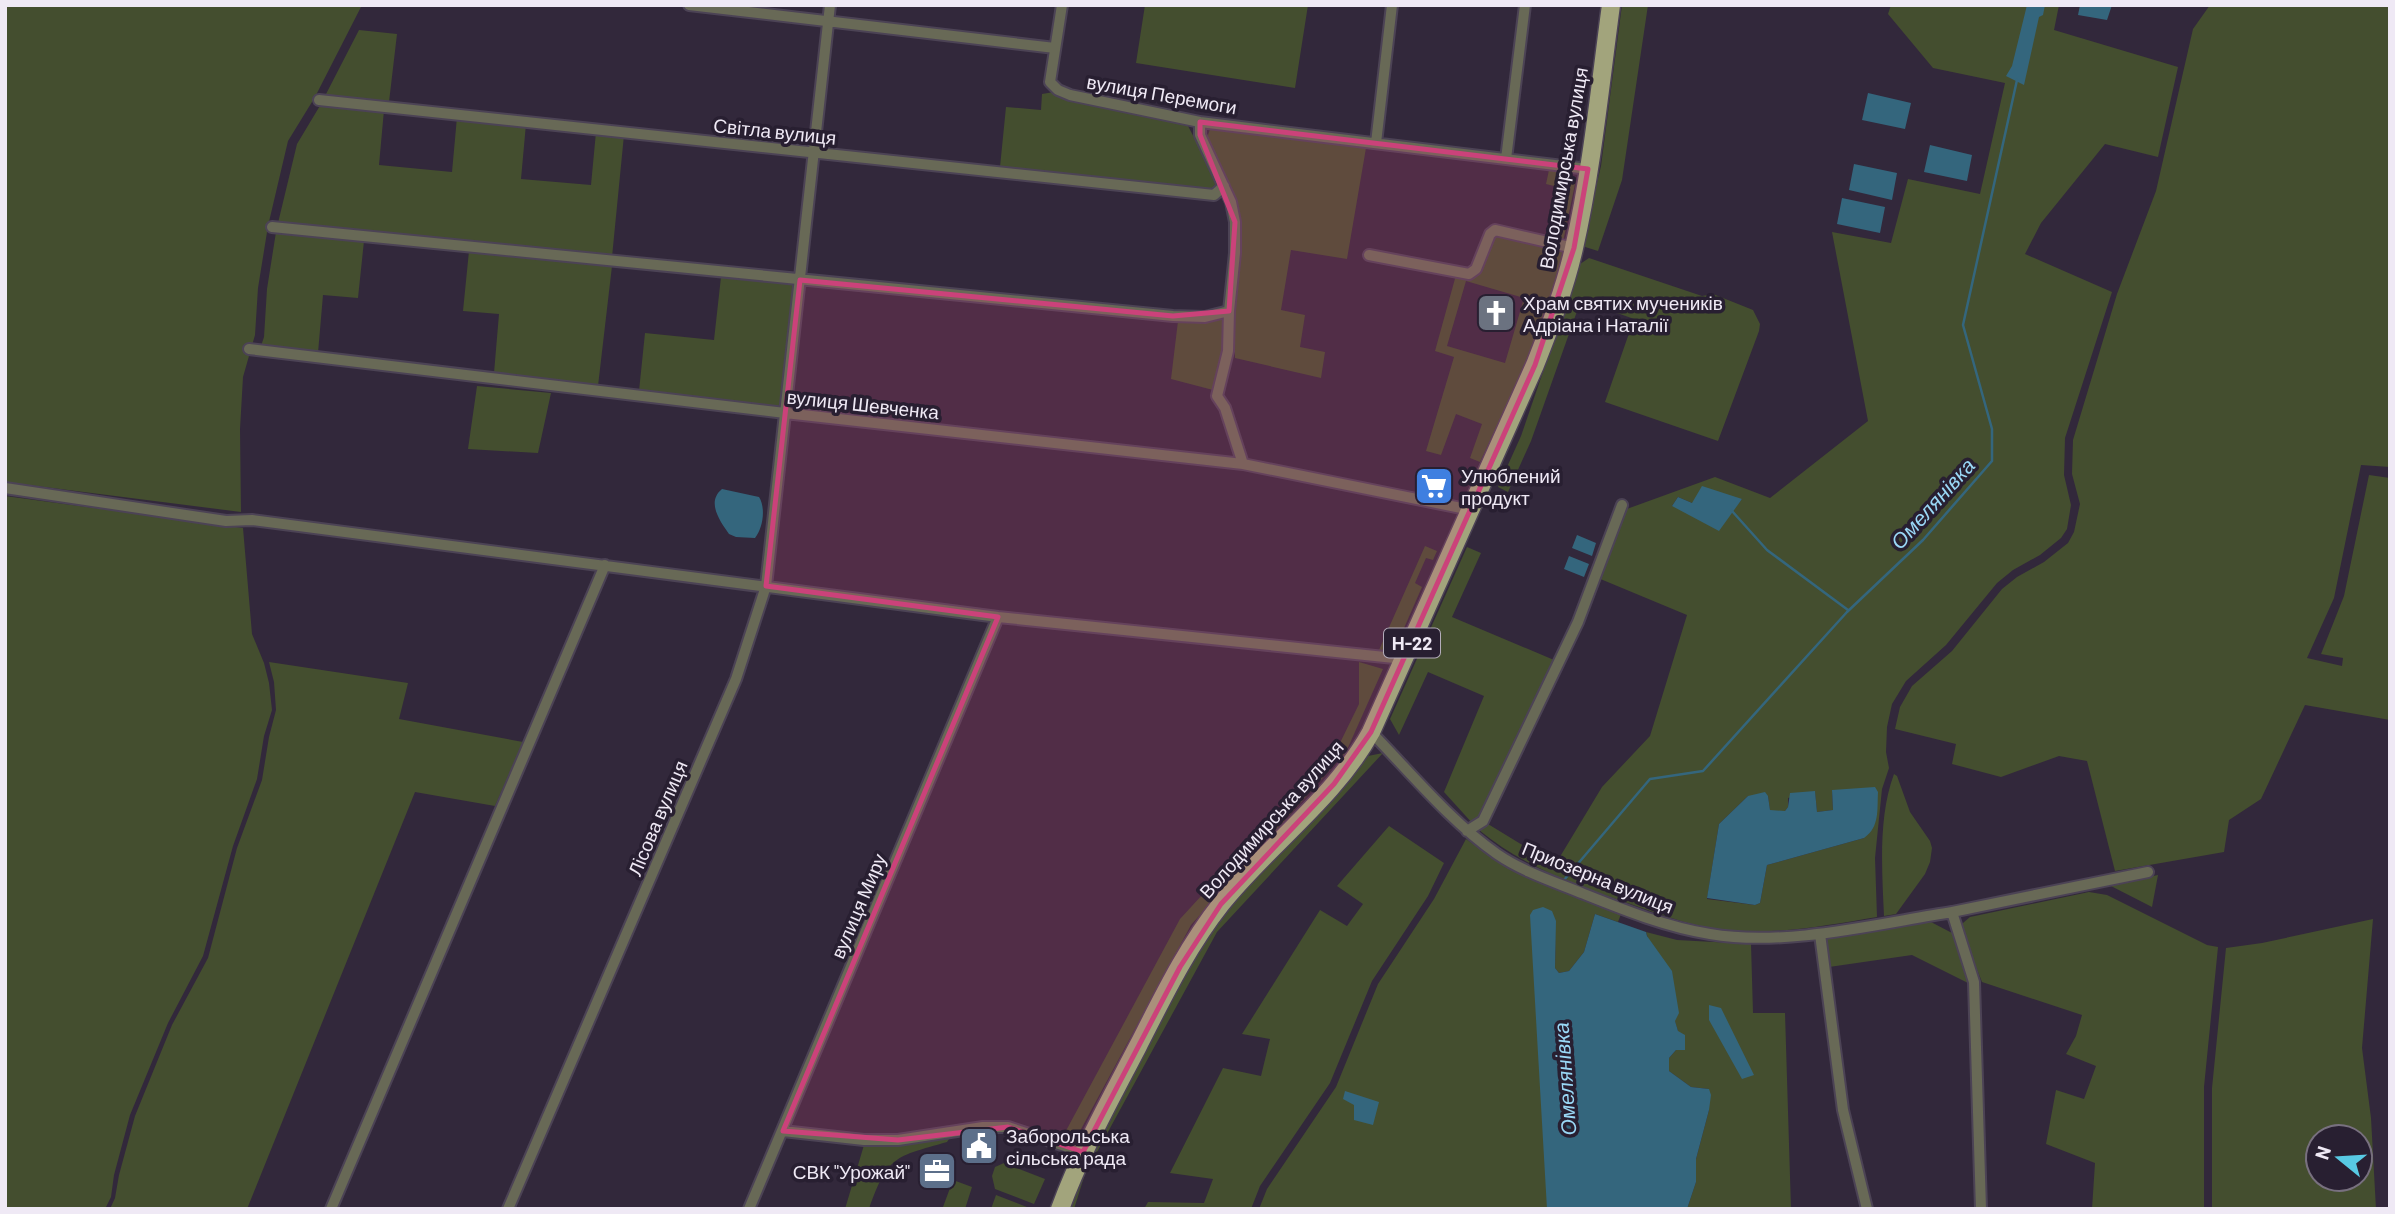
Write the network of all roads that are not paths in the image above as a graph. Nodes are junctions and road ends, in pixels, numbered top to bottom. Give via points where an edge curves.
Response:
1 (689, 5) edge
2 (830, 5) edge
3 (1062, 5) edge
4 (1392, 5) edge
5 (1525, 5) edge
6 (1611, 5) edge
7 (828, 21) junction
8 (1055, 48) junction
9 (319, 100) dead end
10 (1200, 122) junction
11 (1376, 143) junction
12 (814, 153) junction
13 (1506, 159) junction
14 (1588, 169) junction
15 (1224, 186) junction
16 (272, 227) dead end
17 (1574, 248) junction
18 (1369, 255) dead end
19 (800, 281) junction
20 (1229, 311) junction
21 (249, 349) dead end
22 (785, 413) junction
23 (1243, 464) junction
24 (5, 488) edge
25 (1622, 505) dead end
26 (1471, 510) junction
27 (605, 565) junction
28 (766, 586) junction
29 (998, 617) junction
30 (1404, 659) junction
31 (1371, 732) junction
32 (1467, 831) junction
33 (2148, 872) dead end
34 (1952, 912) junction
35 (1820, 934) junction
36 (783, 1131) junction
37 (1083, 1152) junction
38 (331, 1209) edge
39 (508, 1209) edge
40 (750, 1209) edge
41 (1060, 1209) edge
42 (1867, 1209) edge
43 (1981, 1209) edge

1 - 7 street
2 - 7 street, Лісова вулиця
3 - 8 street
4 - 11 street
5 - 13 street
6 - 14 main road, Володимирська вулиця / Н-22
7 - 8 street
7 - 12 street, Лісова вулиця
8 - 10 street, вулиця Перемоги via 1050,82 1058,90
9 - 12 street, Світла вулиця
10 - 11 street, вулиця Перемоги
10 - 15 street via 1200,135
11 - 13 street, вулиця Перемоги
12 - 15 street, Світла вулиця via 1214,195
12 - 19 street, Лісова вулиця
13 - 14 street, вулиця Перемоги
14 - 17 main road, Володимирська вулиця / Н-22
15 - 20 street via 1235,222
16 - 19 street
17 - 18 street via 1495,230 1469,274
17 - 26 main road, Володимирська вулиця / Н-22 via 1535,365
19 - 20 street via 1173,316 1205,317
19 - 22 street, Лісова вулиця
20 - 23 street via 1228,351 1217,396
21 - 22 street, вулиця Шевченка
22 - 23 street, вулиця Шевченка
22 - 28 street, Лісова вулиця
23 - 26 street, вулиця Шевченка
24 - 27 street via 226,521 252,520
25 - 32 street via 1578,622 1483,821
26 - 30 main road, Володимирська вулиця / Н-22
27 - 28 street
27 - 38 street
28 - 29 street
28 - 39 street, Лісова вулиця via 736,679
29 - 30 street
29 - 36 street, вулиця Миру
30 - 31 main road, Володимирська вулиця / Н-22
31 - 32 street, Приозерна вулиця
31 - 37 main road, Володимирська вулиця / Н-22 via 1334,784 1250,870 1208,921
32 - 35 street, Приозерна вулиця via 1527,870 1687,930 1734,937
33 - 34 street, Приозерна вулиця
34 - 35 street, Приозерна вулиця
34 - 43 street via 1975,982
35 - 42 street via 1843,1110
36 - 37 street via 898,1140 1009,1127
36 - 40 street, вулиця Миру
37 - 41 main road, Володимирська вулиця / Н-22

